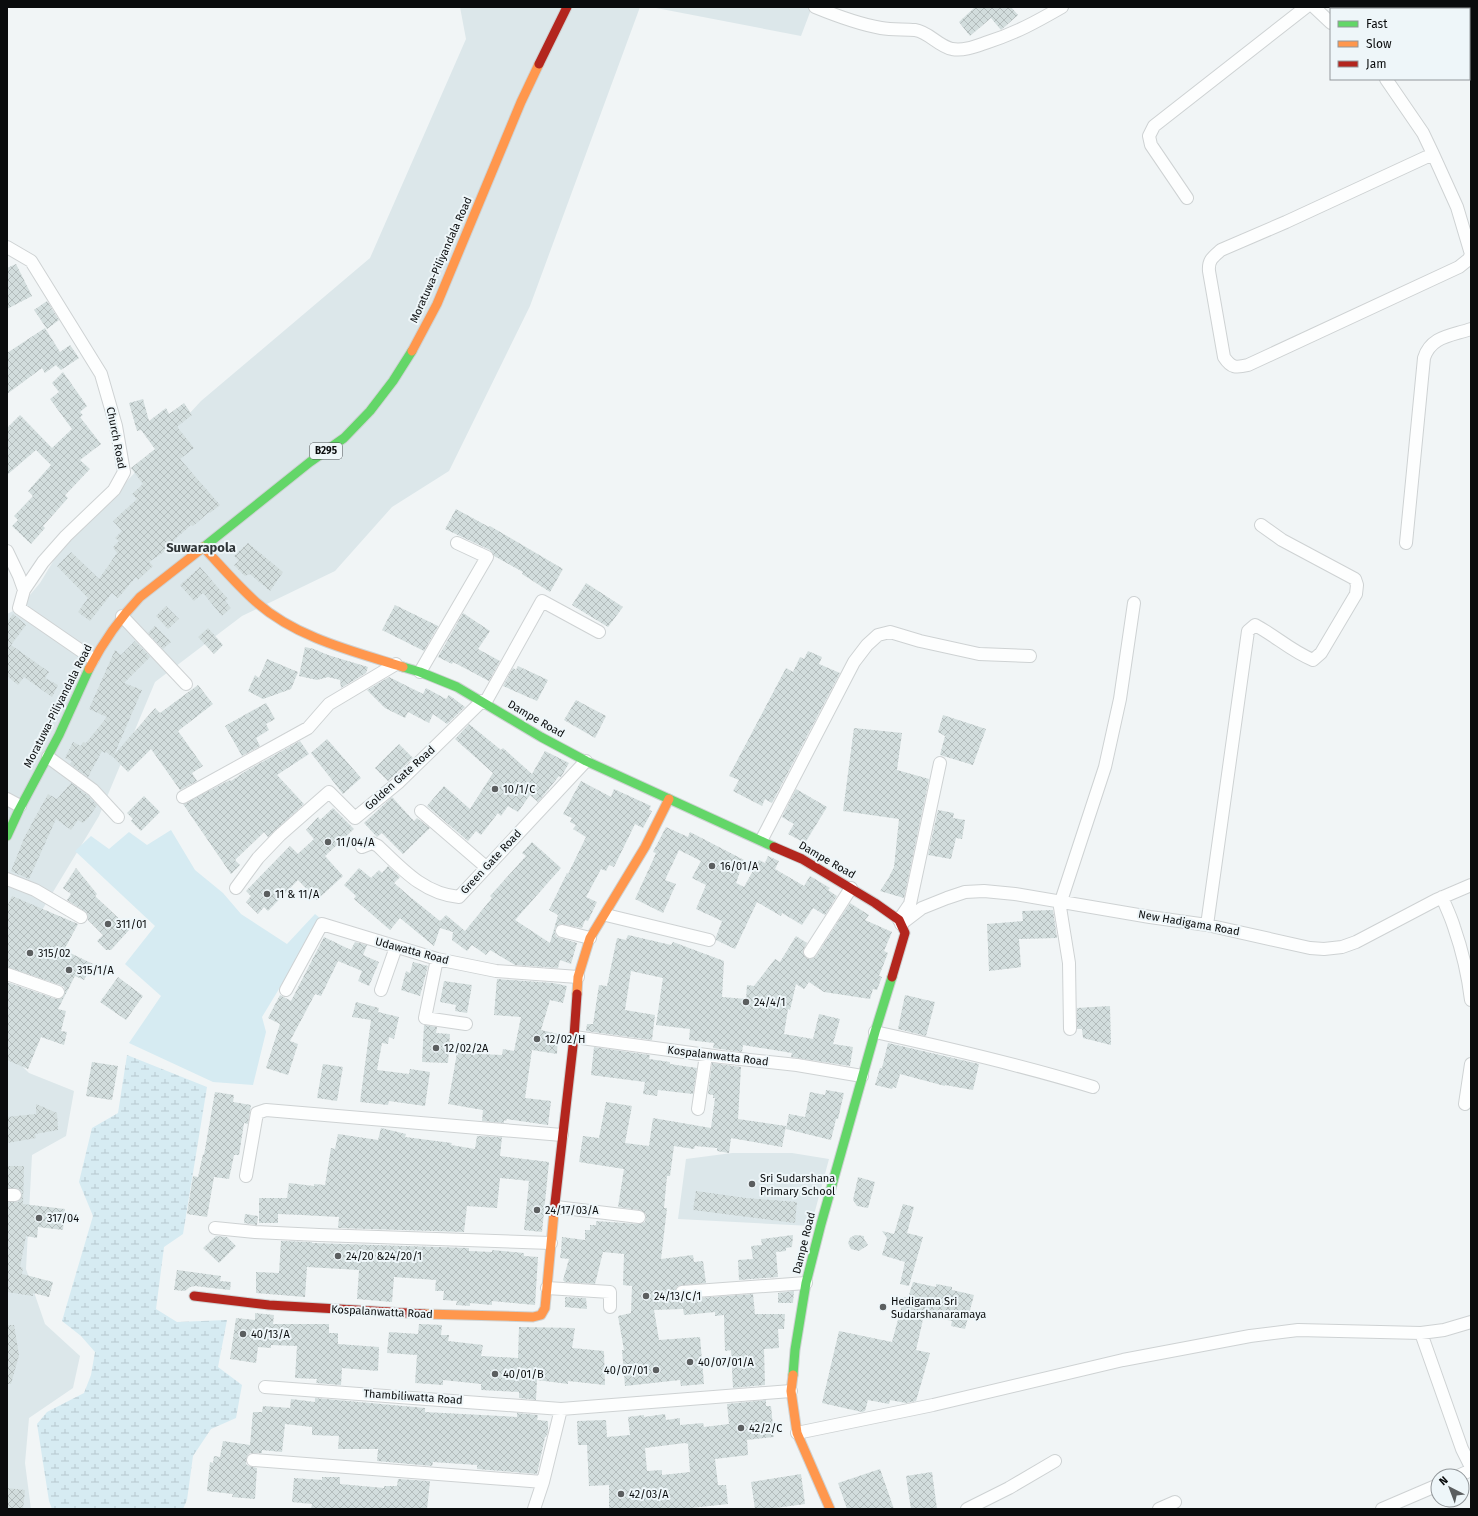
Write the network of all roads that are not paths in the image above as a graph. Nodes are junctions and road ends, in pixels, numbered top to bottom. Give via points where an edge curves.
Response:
1 (567, 7) edge
2 (815, 7) edge
3 (1062, 7) edge
4 (1306, 7) edge
5 (1314, 7) edge
6 (1330, 22) edge
7 (1387, 80) edge
8 (1433, 154) junction
9 (1187, 198) dead end
10 (7, 247) edge
11 (1471, 254) edge
12 (1471, 330) edge
13 (1261, 525) dead end
14 (457, 543) dead end
15 (1406, 544) dead end
16 (203, 547) junction
17 (7, 551) edge
18 (24, 590) junction
19 (1134, 603) dead end
20 (122, 616) junction
21 (599, 632) dead end
22 (1030, 656) dead end
23 (93, 660) junction
24 (396, 664) junction
25 (420, 672) junction
26 (186, 684) dead end
27 (484, 702) junction
28 (48, 757) junction
29 (586, 761) junction
30 (940, 763) dead end
31 (184, 797) dead end
32 (7, 798) edge
33 (669, 799) junction
34 (20, 806) junction
35 (420, 811) dead end
36 (118, 817) dead end
37 (7, 836) edge
38 (762, 839) junction
39 (362, 847) dead end
40 (486, 867) junction
41 (7, 879) edge
42 (1471, 885) edge
43 (236, 888) dead end
44 (851, 888) junction
45 (1442, 897) junction
46 (1060, 901) junction
47 (606, 915) junction
48 (81, 917) dead end
49 (900, 922) junction
50 (1207, 924) junction
51 (562, 931) dead end
52 (590, 938) junction
53 (709, 940) dead end
54 (396, 948) junction
55 (810, 952) dead end
56 (437, 959) junction
57 (7, 974) edge
58 (578, 977) junction
59 (286, 990) dead end
60 (381, 990) dead end
61 (58, 992) dead end
62 (1471, 1000) edge
63 (466, 1024) dead end
64 (1070, 1029) dead end
65 (875, 1032) junction
66 (574, 1037) junction
67 (706, 1055) junction
68 (1471, 1064) edge
69 (862, 1076) junction
70 (1093, 1087) dead end
71 (1465, 1104) dead end
72 (698, 1109) dead end
73 (562, 1135) junction
74 (246, 1176) dead end
75 (556, 1207) junction
76 (639, 1217) dead end
77 (215, 1228) dead end
78 (551, 1243) junction
79 (806, 1283) junction
80 (547, 1288) junction
81 (682, 1292) dead end
82 (194, 1296) dead end
83 (610, 1307) dead end
84 (1471, 1322) edge
85 (1421, 1333) junction
86 (265, 1387) dead end
87 (791, 1391) junction
88 (561, 1409) junction
89 (798, 1433) junction
90 (253, 1460) dead end
91 (1055, 1461) dead end
92 (1471, 1469) edge
93 (543, 1482) junction
94 (1430, 1488) edge
95 (1175, 1502) dead end
96 (534, 1509) edge
97 (830, 1509) edge
98 (967, 1509) edge
99 (1159, 1509) edge
100 (1382, 1509) edge

1 - 16 street, Moratuwa-Piliyandala Road / B295 via 521,102 437,304 393,381 370,411 344,438
2 - 3 street via 866,25 916,30 952,49 962,50 1015,33
4 - 9 street via 1154,126 1149,136 1151,145
5 - 6 street
7 - 8 street via 1423,133
8 - 11 street via 1457,207
8 - 11 street via 1221,250 1212,257 1209,271 1224,357 1229,364 1238,368 1248,365 1459,267
10 - 18 street, Church Road via 31,261 101,374 116,426 124,472 114,490 66,536 43,562
12 - 15 street via 1436,341 1430,345 1424,358
13 - 50 street via 1282,540 1355,578 1356,594 1321,653 1313,660 1300,655 1255,625 1248,631
14 - 25 street via 487,557
16 - 20 street, Moratuwa-Piliyandala Road / B295 via 140,598
16 - 24 street, Dampe Road via 256,602 283,622 331,645
17 - 18 street
18 - 23 street, Church Road via 19,608
19 - 46 street via 1120,699 1105,767
20 - 23 street, Moratuwa-Piliyandala Road / B295
20 - 26 street
21 - 27 street via 542,601
22 - 38 street via 979,654 890,632 878,635 854,662
23 - 28 street, Moratuwa-Piliyandala Road / B295
24 - 25 street, Dampe Road
24 - 31 street via 329,704 308,728
25 - 27 street, Dampe Road via 457,686
27 - 29 street, Dampe Road
27 - 43 street, Golden Gate Road via 399,782 355,818 329,792 280,835 258,858
28 - 34 street, Moratuwa-Piliyandala Road / B295
28 - 36 street via 93,790
29 - 33 street, Dampe Road
29 - 40 street, Green Gate Road
30 - 49 street via 910,904
32 - 34 street
33 - 38 street, Dampe Road
33 - 47 street, Kospalanwatta Road
34 - 37 street, Moratuwa-Piliyandala Road / B295
35 - 40 street
38 - 44 street, Dampe Road
39 - 40 street, Green Gate Road via 372,843 378,846 408,874 429,889 446,896 460,897
41 - 48 street via 35,890
42 - 45 street, New Hadigama Road
44 - 49 street, Dampe Road
44 - 55 street
45 - 50 street, New Hadigama Road via 1342,947 1324,949 1293,945
45 - 62 street via 1461,949
46 - 49 street, New Hadigama Road via 984,891 965,892 922,908
46 - 50 street, New Hadigama Road
46 - 64 street via 1069,963
47 - 52 street, Kospalanwatta Road
47 - 53 street
49 - 65 street, Dampe Road via 905,933 903,943
51 - 52 street
52 - 58 street, Kospalanwatta Road
54 - 56 street, Udawatta Road
54 - 59 street, Udawatta Road via 322,924
54 - 60 street
56 - 58 street, Udawatta Road via 496,971
56 - 63 street via 425,1018
57 - 61 street
58 - 66 street, Kospalanwatta Road
65 - 69 street, Dampe Road
65 - 70 street via 999,1060
66 - 67 street, Kospalanwatta Road
66 - 73 street, Kospalanwatta Road
67 - 69 street, Kospalanwatta Road via 797,1065
67 - 72 street
68 - 71 street
69 - 79 street, Dampe Road
73 - 74 street via 266,1110 257,1113
73 - 75 street, Kospalanwatta Road
75 - 76 street
75 - 78 street, Kospalanwatta Road
77 - 78 street via 319,1235
78 - 80 street, Kospalanwatta Road
79 - 81 street
79 - 87 street, Dampe Road
80 - 82 street, Kospalanwatta Road via 545,1308 541,1315 533,1317 404,1314 269,1305
80 - 83 street via 610,1292
84 - 85 street via 1444,1330
85 - 89 street via 1298,1330 1250,1336 1123,1360 933,1405
85 - 92 street
86 - 88 street, Thambiliwatta Road
87 - 88 street, Thambiliwatta Road
87 - 89 street, Dampe Road
88 - 93 street
89 - 97 street, Dampe Road
90 - 93 street
91 - 98 street
93 - 96 street
94 - 100 street
95 - 99 street

